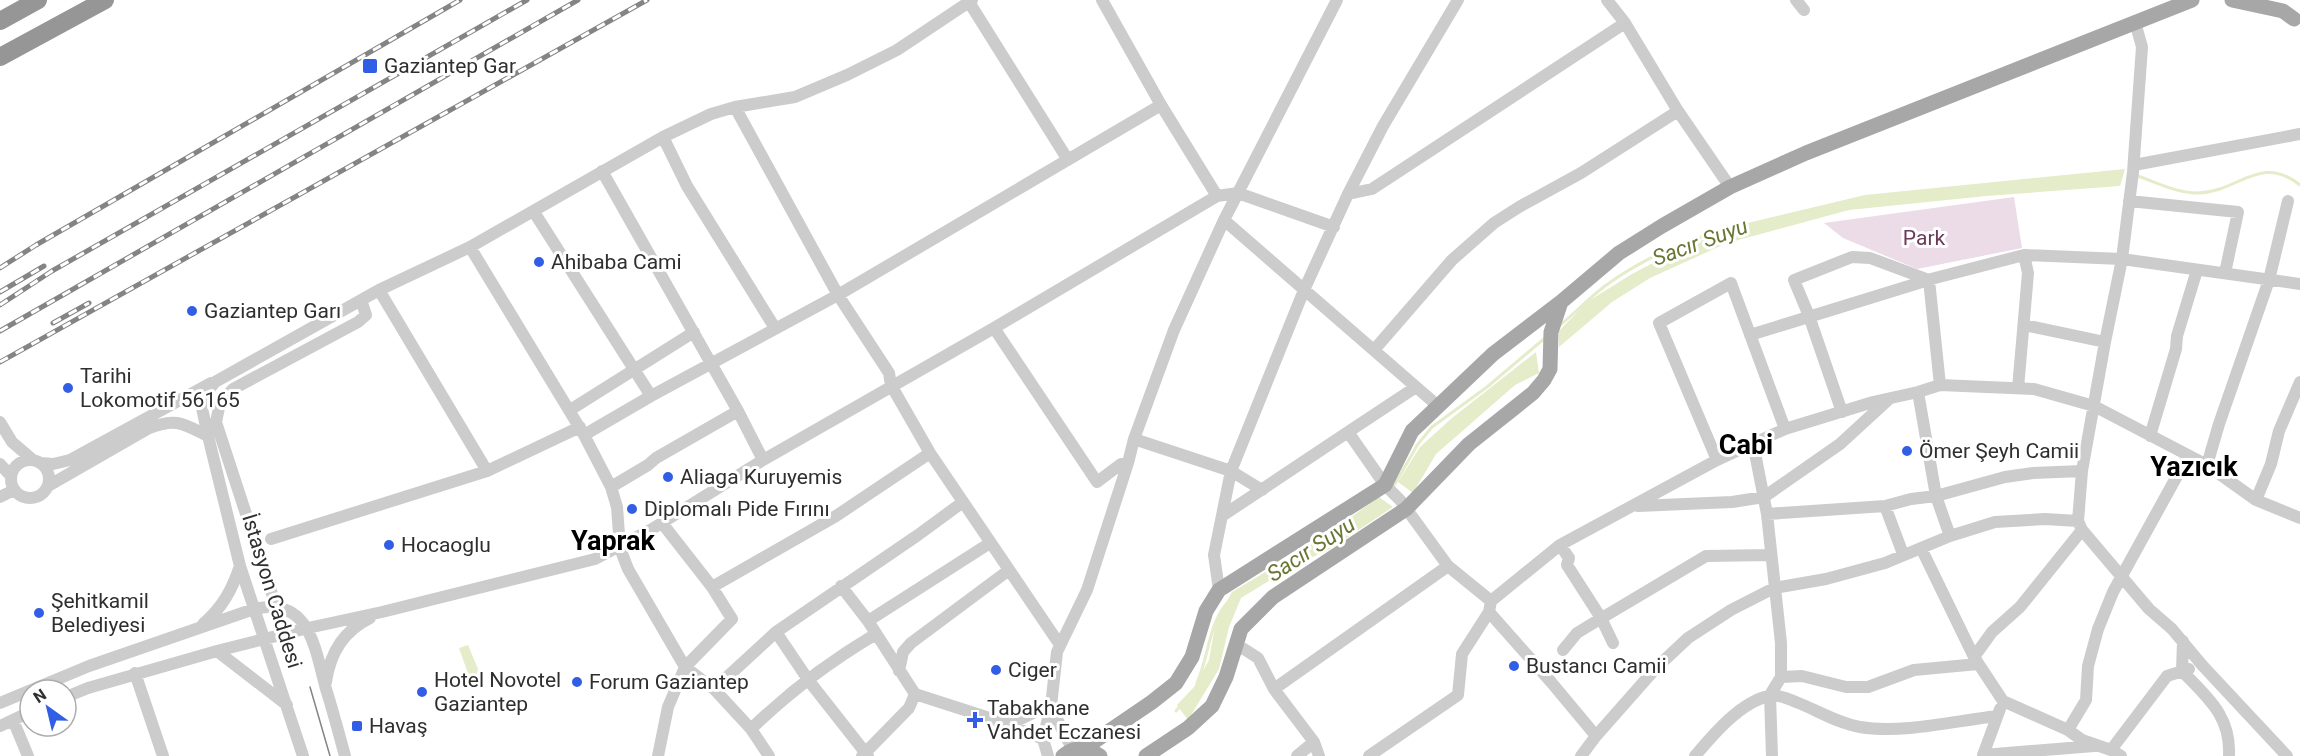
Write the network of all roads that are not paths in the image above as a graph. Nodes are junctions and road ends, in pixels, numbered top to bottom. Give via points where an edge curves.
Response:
1 (38, 0) edge
2 (105, 0) edge
3 (1102, 0) edge
4 (1337, 0) edge
5 (1458, 0) edge
6 (1607, 0) edge
7 (2192, 0) edge
8 (2232, 0) edge
9 (2283, 0) edge
10 (971, 1) edge
11 (0, 21) edge
12 (2135, 22) junction
13 (1625, 23) junction
14 (2297, 23) edge
15 (0, 57) edge
16 (1161, 105) junction
17 (735, 107) junction
18 (1678, 111) junction
19 (2300, 134) edge
20 (663, 137) junction
21 (1068, 160) junction
22 (2133, 168) junction
23 (602, 171) junction
24 (1730, 187) junction
25 (1238, 193) junction
26 (1348, 194) junction
27 (1217, 196) junction
28 (2129, 201) junction
29 (2288, 201) dead end
30 (534, 212) junction
31 (1224, 220) junction
32 (1334, 227) junction
33 (470, 247) junction
34 (2024, 255) junction
35 (2122, 259) junction
36 (2197, 270) junction
37 (2225, 273) junction
38 (1929, 280) junction
39 (2269, 280) junction
40 (2300, 284) edge
41 (379, 290) junction
42 (1304, 290) junction
43 (838, 296) junction
44 (361, 300) junction
45 (1561, 302) junction
46 (1809, 316) junction
47 (2024, 325) junction
48 (776, 328) junction
49 (994, 328) junction
50 (694, 332) junction
51 (1750, 335) junction
52 (1514, 338) junction
53 (2105, 342) junction
54 (1549, 348) junction
55 (1374, 350) junction
56 (711, 364) junction
57 (633, 370) junction
58 (215, 381) junction
59 (2300, 382) edge
60 (891, 385) junction
61 (1940, 385) junction
62 (1416, 387) junction
63 (2018, 388) junction
64 (1918, 392) junction
65 (651, 396) junction
66 (1891, 398) junction
67 (1438, 406) junction
68 (2094, 406) junction
69 (570, 410) junction
70 (738, 411) junction
71 (1842, 412) junction
72 (0, 422) edge
73 (1785, 429) junction
74 (582, 431) junction
75 (1348, 432) junction
76 (208, 436) junction
77 (2150, 436) junction
78 (1134, 439) junction
79 (1754, 443) junction
80 (930, 453) junction
81 (2188, 456) junction
82 (763, 460) junction
83 (1717, 460) junction
84 (37, 462) junction
85 (1128, 463) junction
86 (0, 464) edge
87 (2207, 465) junction
88 (487, 471) junction
89 (1231, 471) junction
90 (2082, 471) junction
91 (11, 476) junction
92 (1384, 485) junction
93 (48, 486) junction
94 (610, 487) junction
95 (14, 490) junction
96 (1262, 490) junction
97 (1936, 496) junction
98 (0, 497) edge
99 (1764, 497) junction
100 (2256, 500) junction
101 (963, 502) junction
102 (1634, 506) junction
103 (1885, 506) junction
104 (1406, 508) junction
105 (1767, 514) junction
106 (1222, 516) junction
107 (2300, 518) edge
108 (662, 523) junction
109 (2080, 526) junction
110 (1950, 536) junction
111 (271, 540) dead end
112 (990, 543) junction
113 (1560, 545) junction
114 (620, 548) junction
115 (1921, 548) junction
116 (1904, 554) junction
117 (1771, 555) junction
118 (240, 566) junction
119 (1448, 566) junction
120 (1009, 570) junction
121 (2121, 576) junction
122 (841, 586) junction
123 (712, 587) junction
124 (1774, 588) junction
125 (1219, 590) junction
126 (276, 606) junction
127 (1490, 606) junction
128 (254, 609) junction
129 (381, 612) junction
130 (1601, 618) junction
131 (867, 621) junction
132 (198, 628) junction
133 (308, 628) junction
134 (776, 632) junction
135 (876, 634) junction
136 (264, 639) junction
137 (2182, 641) junction
138 (1612, 643) dead end
139 (1060, 645) junction
140 (1234, 648) junction
141 (1563, 650) dead end
142 (217, 651) junction
143 (1976, 660) junction
144 (2202, 665) junction
145 (685, 668) junction
146 (899, 671) junction
147 (2182, 671) junction
148 (135, 674) junction
149 (1781, 677) junction
150 (809, 681) junction
151 (326, 686) junction
152 (714, 689) junction
153 (1274, 689) junction
154 (78, 692) edge
155 (915, 694) junction
156 (1770, 695) junction
157 (2003, 701) junction
158 (0, 703) edge
159 (287, 706) junction
160 (1051, 706) junction
161 (1997, 716) junction
162 (18, 718) edge
163 (13, 720) junction
164 (1008, 724) junction
165 (0, 726) edge
166 (751, 729) junction
167 (2068, 729) junction
168 (1596, 736) junction
169 (1043, 740) junction
170 (1314, 742) junction
171 (2098, 746) junction
172 (1073, 751) edge
173 (2116, 753) edge
174 (865, 755) edge
175 (28, 756) edge
176 (163, 756) edge
177 (303, 756) edge
178 (345, 756) edge
179 (658, 756) edge
180 (769, 756) edge
181 (1048, 756) edge
182 (1100, 756) edge
183 (1146, 756) edge
184 (1297, 756) edge
185 (1319, 756) edge
186 (1369, 756) edge
187 (1581, 756) edge
188 (1695, 756) edge
189 (1772, 756) edge
190 (1983, 756) edge
191 (2229, 756) edge
192 (2287, 756) edge

1 - 11 highway
2 - 15 highway
3 - 16 street
4 - 25 street
5 - 26 street via 1383,126
6 - 13 street
7 - 12 main road
8 - 14 main road via 2283,11
9 - 14 main road
10 - 17 street via 897,50 847,75 795,97
10 - 21 street
12 - 22 street via 2142,47
12 - 24 main road
13 - 18 street
13 - 26 street via 1372,189
16 - 21 street
16 - 27 street
17 - 20 street
17 - 43 street
18 - 24 street
18 - 55 street via 1494,223 1452,260
19 - 22 street
20 - 23 street
20 - 48 street via 687,186
21 - 43 street
22 - 28 street
23 - 30 street
23 - 50 street
24 - 45 main road via 1619,253
25 - 27 street
25 - 31 street
25 - 32 street
26 - 32 street
27 - 49 street
28 - 35 street
28 - 37 street via 2238,212
29 - 39 street
30 - 33 street
30 - 57 street
31 - 42 street
31 - 78 street via 1174,330
32 - 42 street
33 - 41 street
33 - 69 street
34 - 35 street
34 - 38 street
34 - 47 street via 2028,273
35 - 36 street
35 - 53 street
36 - 37 street
36 - 77 street
37 - 39 street
38 - 46 street
38 - 46 street via 1870,258 1852,257 1794,280
38 - 61 street
39 - 40 street
39 - 87 street
41 - 44 street
41 - 88 street
42 - 55 street
42 - 89 street
43 - 48 street
43 - 60 street via 889,373
44 - 58 street
44 - 126 street via 366,315 358,322 233,389 220,404 216,422
45 - 52 main road
45 - 54 main road
46 - 51 street
46 - 71 street
47 - 53 street
47 - 63 street
48 - 56 street
49 - 60 street
49 - 85 street via 1097,482
50 - 56 street
50 - 57 street
51 - 73 street
51 - 83 street via 1731,283 1659,323
52 - 54 main road via 1534,339
52 - 67 main road
53 - 68 street
54 - 104 main road via 1550,369 1533,393 1469,444
55 - 62 street
56 - 65 street
56 - 70 street
57 - 65 street
57 - 69 street
58 - 76 street, İstasyon Caddesi via 202,408
58 - 84 street via 70,460
59 - 100 street
60 - 80 street
60 - 82 street
61 - 63 street
61 - 64 street
62 - 67 street
62 - 75 street
63 - 68 street
64 - 66 street
64 - 97 street
65 - 74 street
66 - 71 street
66 - 99 street via 1840,444
67 - 92 main road via 1412,431
68 - 77 street
68 - 90 street
69 - 74 street
70 - 82 street
70 - 94 street
71 - 73 street
72 - 84 street via 12,442
73 - 79 street
74 - 88 street
74 - 94 street
75 - 92 street
75 - 96 street
76 - 93 street via 172,421 159,424
76 - 118 street, İstasyon Caddesi
77 - 81 street
78 - 85 street
78 - 89 street
79 - 83 street
79 - 99 street
80 - 101 street
80 - 123 street via 836,516
81 - 87 street
81 - 121 street
82 - 108 street
83 - 102 street
84 - 91 street via 23,461
84 - 93 street via 49,474
85 - 139 street via 1087,590
86 - 91 street
87 - 100 street
88 - 111 street
89 - 96 street
89 - 106 street
90 - 97 street via 2005,477
90 - 109 street
91 - 95 street
92 - 104 street
92 - 125 main road
93 - 95 street via 34,498 22,497
94 - 114 street via 617,507
95 - 98 street
96 - 106 street
97 - 103 street
97 - 110 street
99 - 102 street
99 - 105 street
100 - 107 street
101 - 112 street
101 - 122 street
102 - 113 street
103 - 105 street
103 - 116 street
104 - 119 street
104 - 140 main road via 1273,597 1241,629
105 - 117 street
106 - 125 street via 1214,555
108 - 114 street
108 - 123 street
109 - 110 street via 2045,519 1995,522
109 - 121 street
109 - 143 street via 2020,607 1992,632
110 - 115 street
112 - 120 street
112 - 131 street
113 - 127 street
113 - 130 street via 1569,558 1567,566
114 - 129 street via 570,566
114 - 145 street
115 - 116 street
115 - 143 street
116 - 124 street via 1826,579
117 - 124 street
117 - 130 street via 1706,556
118 - 128 street, İstasyon Caddesi
118 - 132 street via 222,605
119 - 127 street
119 - 153 street
120 - 139 street
120 - 146 street via 911,643 903,652
121 - 137 street
121 - 167 street via 2090,657 2086,700
122 - 131 street
122 - 134 street
123 - 145 street via 732,619
124 - 149 street
124 - 168 street via 1688,638
125 - 172 main road via 1206,611 1192,657 1176,683
126 - 128 street
126 - 133 street, İstasyon Caddesi via 293,614
127 - 168 street
127 - 186 street via 1462,654 1458,695
128 - 132 street
128 - 136 street, İstasyon Caddesi
129 - 133 street
129 - 151 street via 345,635 333,654
130 - 138 street
130 - 141 street via 1577,633
131 - 135 street
132 - 158 street via 89,666
133 - 136 street
133 - 151 street, İstasyon Caddesi
134 - 150 street
134 - 152 street
135 - 146 street
135 - 150 street
136 - 142 street
136 - 159 street, İstasyon Caddesi
137 - 144 street
137 - 147 street
139 - 160 street
140 - 153 street via 1258,658
140 - 183 main road via 1212,706 1188,728
142 - 148 street
142 - 159 street
143 - 149 street via 1914,670 1868,687 1846,687 1802,676
143 - 157 street
144 - 147 street
144 - 192 street
145 - 152 street
145 - 179 street via 668,706
146 - 155 street
147 - 173 street via 2167,676
147 - 191 street via 2214,704 2226,724
148 - 154 street
148 - 176 street
149 - 156 street
150 - 166 street
150 - 174 street
151 - 178 street, İstasyon Caddesi
152 - 166 street
153 - 170 street
155 - 164 street
155 - 174 street via 909,708
156 - 161 street via 1861,727 1908,727
156 - 188 street via 1743,709 1717,730
156 - 189 street
157 - 161 street
157 - 167 street
159 - 177 street, İstasyon Caddesi
160 - 164 street
160 - 169 street
160 - 172 street
161 - 190 street
162 - 163 street
163 - 165 street
163 - 175 street
164 - 169 street
166 - 180 street
167 - 171 street
168 - 187 street
169 - 181 street
170 - 184 street
170 - 185 street
171 - 173 street
171 - 190 street
172 - 182 main road via 1091,750

